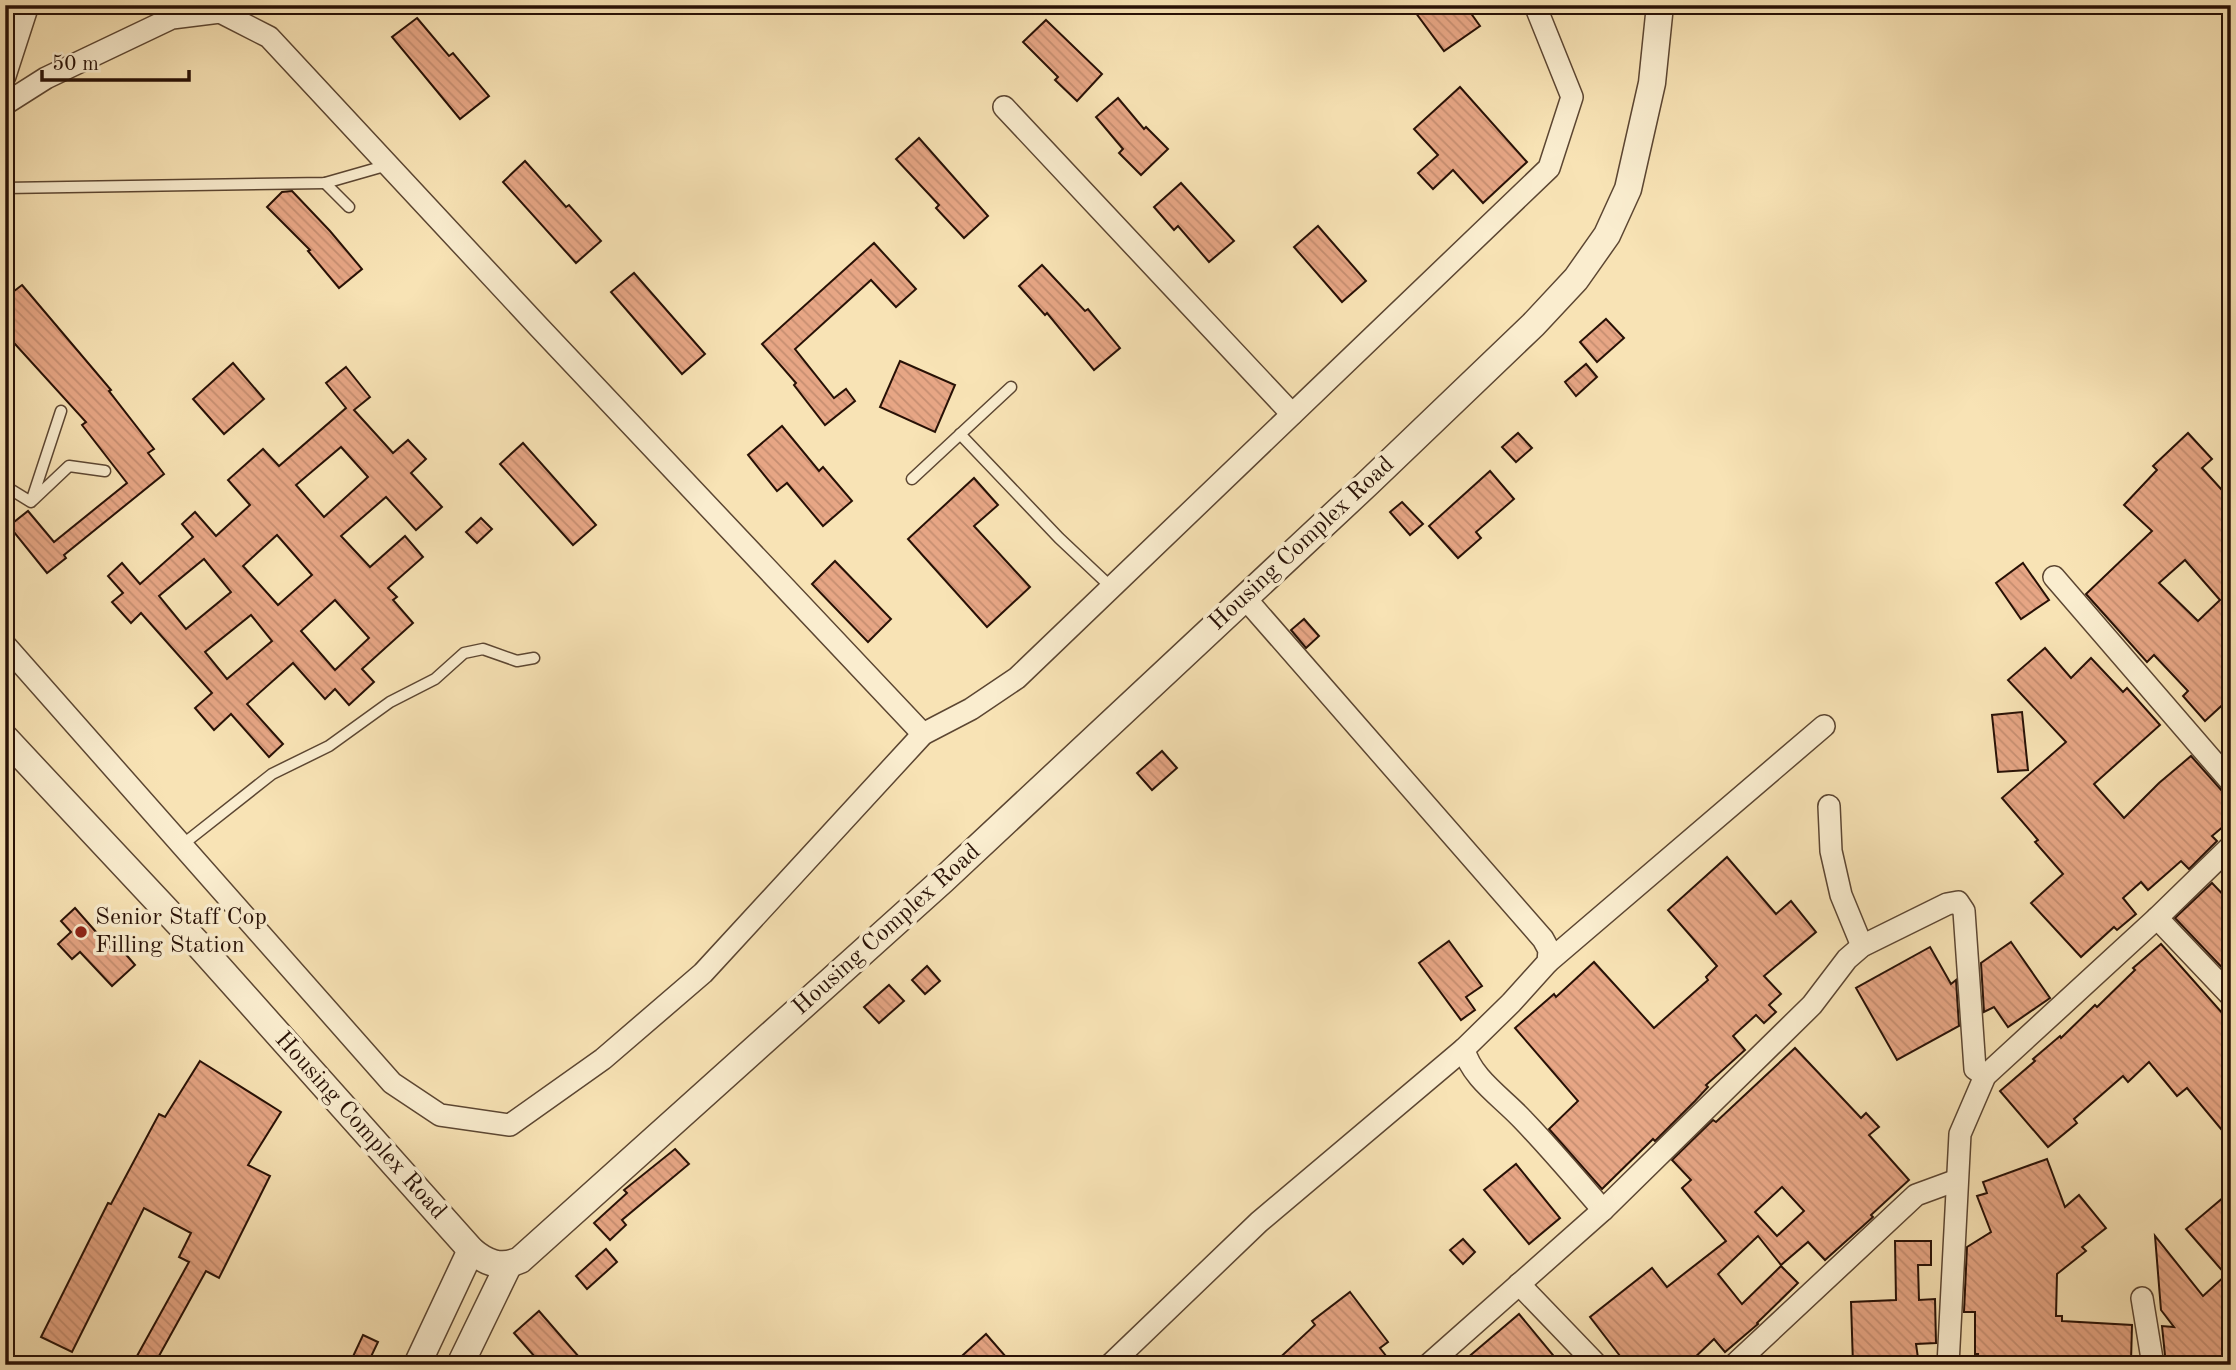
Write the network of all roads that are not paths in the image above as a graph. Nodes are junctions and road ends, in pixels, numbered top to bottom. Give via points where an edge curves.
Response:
1 (28, 5) edge
2 (1535, 5) edge
3 (1660, 5) edge
4 (5, 76) edge
5 (5, 104) edge
6 (1004, 107) dead end
7 (388, 165) junction
8 (325, 183) junction
9 (5, 188) edge
10 (349, 207) dead end
11 (1011, 387) dead end
12 (61, 411) dead end
13 (1292, 414) junction
14 (960, 434) junction
15 (105, 471) dead end
16 (912, 479) dead end
17 (5, 486) edge
18 (32, 502) junction
19 (2054, 578) dead end
20 (1111, 587) junction
21 (1245, 598) junction
22 (5, 645) edge
23 (534, 658) dead end
24 (1824, 726) dead end
25 (923, 734) junction
26 (5, 738) edge
27 (2231, 782) edge
28 (1829, 806) dead end
29 (182, 845) junction
30 (2231, 846) edge
31 (2157, 918) junction
32 (1862, 946) junction
33 (1548, 962) junction
34 (2231, 996) edge
35 (1464, 1049) junction
36 (1985, 1076) junction
37 (1957, 1180) junction
38 (1603, 1210) junction
39 (471, 1250) junction
40 (508, 1266) junction
41 (1520, 1284) junction
42 (2142, 1298) dead end
43 (417, 1365) edge
44 (460, 1365) edge
45 (1110, 1365) edge
46 (1428, 1365) edge
47 (1597, 1365) edge
48 (1734, 1365) edge
49 (1948, 1365) edge
50 (2153, 1365) edge

1 - 4 street
2 - 13 street via 1572,97 1549,168
3 - 21 street, Housing Complex Road via 1652,83 1628,189 1607,235 1584,268 1533,325
5 - 7 street via 46,78 172,18 220,12 269,37
6 - 13 street
7 - 8 lane
7 - 25 street
8 - 9 lane
8 - 10 lane
11 - 14 lane
12 - 18 lane
13 - 20 street
14 - 16 lane
14 - 20 lane
15 - 18 lane via 69,466
17 - 18 lane
19 - 27 street
20 - 25 street via 1017,678
21 - 33 street via 1543,939 1549,950
21 - 40 street, Housing Complex Road via 943,880
22 - 29 street
23 - 29 lane via 517,661 483,649 464,653 435,680 390,702 329,746 272,774
24 - 33 street
25 - 29 street via 703,972 603,1059 510,1125 440,1115 392,1083
26 - 39 street, Housing Complex Road via 197,943
28 - 32 street via 1830,851 1841,895
30 - 31 street
31 - 34 street
31 - 36 street
32 - 36 street via 1958,902 1964,911 1975,1069
32 - 38 street via 1812,1005
33 - 35 street
35 - 38 street via 1475,1072
35 - 45 street via 1259,1222
36 - 37 street via 1959,1134
37 - 48 street via 1916,1195
37 - 49 street
38 - 41 street
39 - 40 street, Housing Complex Road via 493,1264
39 - 43 street
40 - 44 street
41 - 46 street
41 - 47 street
42 - 50 street

